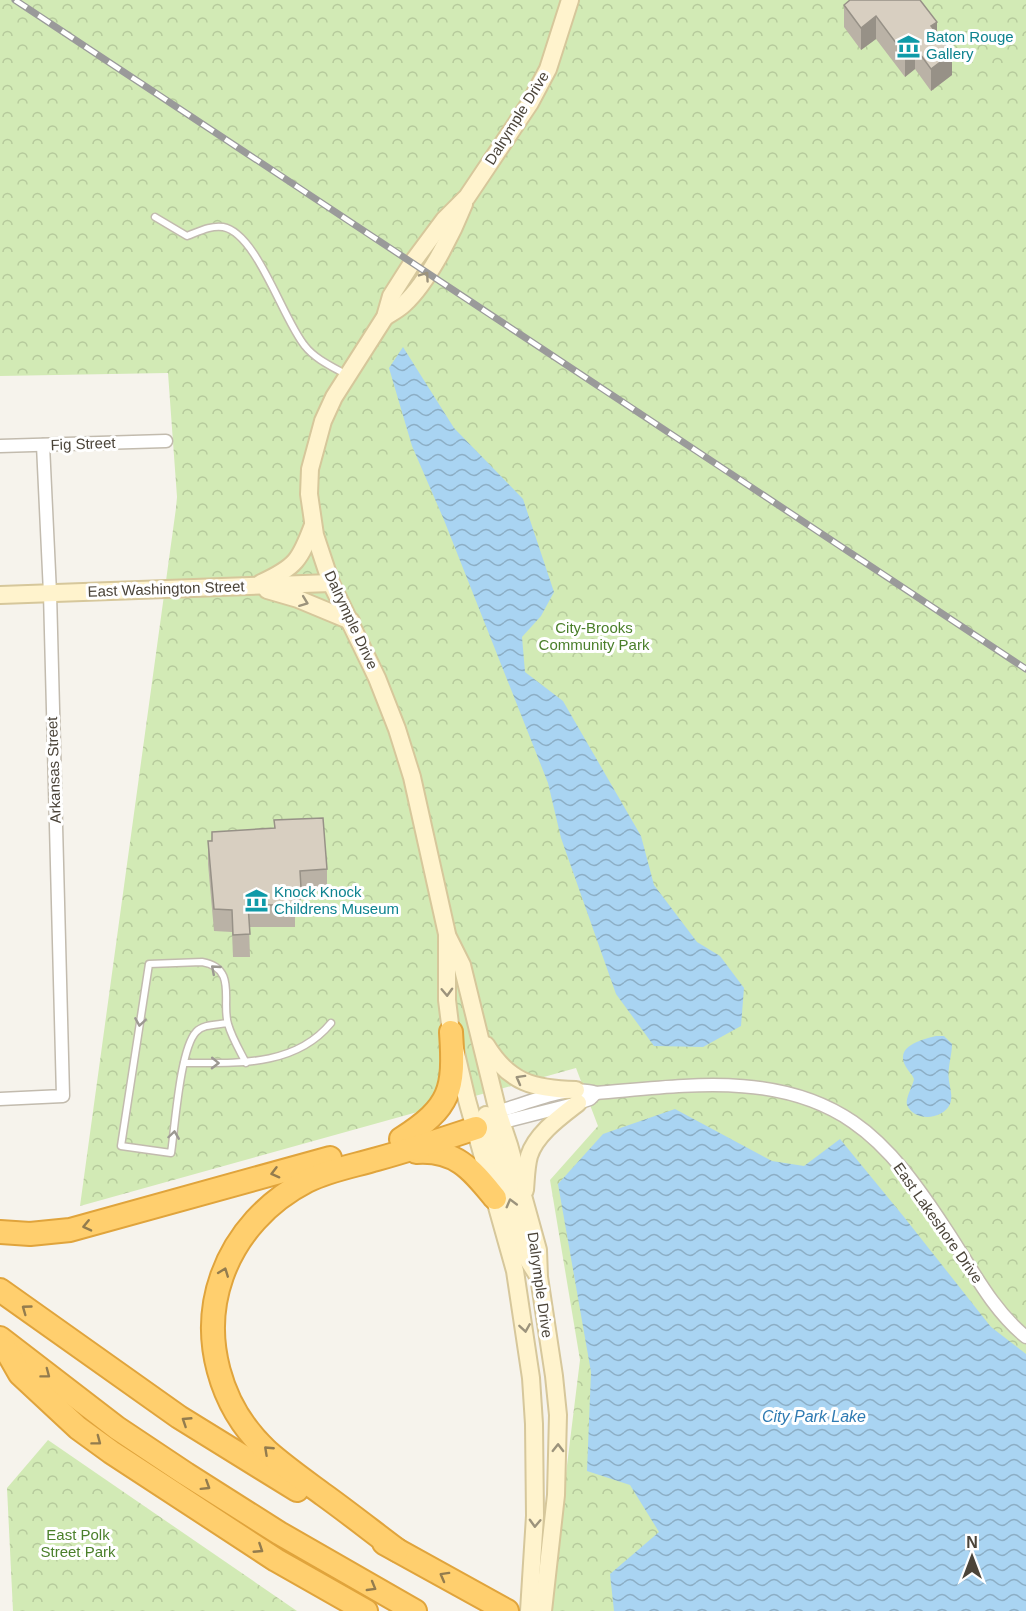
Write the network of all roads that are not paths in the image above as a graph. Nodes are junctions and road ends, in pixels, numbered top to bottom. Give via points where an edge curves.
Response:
1 (570, 0) edge
2 (155, 217) dead end
3 (348, 375) junction
4 (166, 441) dead end
5 (43, 445) junction
6 (0, 446) edge
7 (313, 525) junction
8 (331, 583) junction
9 (255, 586) junction
10 (50, 593) junction
11 (0, 595) edge
12 (351, 621) junction
13 (447, 934) junction
14 (227, 1023) junction
15 (331, 1023) dead end
16 (451, 1032) junction
17 (478, 1032) junction
18 (184, 1063) junction
19 (246, 1063) junction
20 (577, 1097) junction
21 (0, 1099) edge
22 (487, 1120) junction
23 (397, 1147) junction
24 (524, 1197) junction
25 (495, 1198) junction
26 (0, 1232) edge
27 (538, 1277) junction
28 (0, 1290) edge
29 (1026, 1337) edge
30 (0, 1339) edge
31 (397, 1550) junction
32 (499, 1607) edge
33 (366, 1611) edge
34 (415, 1611) edge
35 (530, 1611) edge
36 (543, 1611) edge

1 - 3 street, Dalrymple Drive via 549,69 530,103 467,197 412,263 391,296 385,317
2 - 3 lane via 187,236 223,227 240,237 268,278 306,348
3 - 7 street, Dalrymple Drive via 322,421 315,445 309,494
4 - 5 street, Fig Street
5 - 6 street, Fig Street
5 - 10 street, Arkansas Street
7 - 8 street, Dalrymple Drive
7 - 9 street via 303,553 292,566
8 - 9 street, East Washington Street
8 - 12 street, Dalrymple Drive
9 - 10 street, East Washington Street
9 -> 12 street
10 - 11 street, East Washington Street
10 - 21 street, Arkansas Street via 63,1096
12 - 13 street, Dalrymple Drive via 389,709 412,777
13 -> 16 street, Dalrymple Drive
13 - 17 street, Dalrymple Drive via 462,964
14 - 18 lane via 195,1033
14 -> 18 lane via 226,983 214,966 202,962 148,964 121,1146 171,1153
14 - 19 lane
15 - 19 lane via 309,1044
16 - 22 street, Dalrymple Drive
16 - 23 highway via 452,1066 446,1098 432,1117
20 -> 17 street via 534,1086 502,1068
17 - 22 street, Dalrymple Drive
18 -> 19 lane
20 - 22 street, East Lakeshore Drive
20 - 24 street via 535,1144
20 - 29 street, East Lakeshore Drive via 586,1089 596,1093 744,1086 793,1093 837,1112 870,1135 898,1165 996,1306
22 - 23 highway
22 - 24 street, Dalrymple Drive
22 - 25 street, Dalrymple Drive
27 -> 22 street via 524,1254
23 - 25 highway via 449,1156 476,1174
23 -> 26 highway via 92,1225 50,1233
31 -> 23 highway via 302,1479 254,1437 229,1402 218,1370 213,1336 222,1275 254,1222 284,1194 308,1180
24 - 27 street, Dalrymple Drive via 538,1250
25 -> 35 street, Dalrymple Drive via 515,1270 531,1378 535,1516
36 -> 27 street, Dalrymple Drive via 556,1495 558,1424
31 -> 28 highway via 179,1417
30 -> 33 highway via 21,1374 78,1428 276,1560
30 -> 34 highway via 117,1428 186,1474
32 -> 31 highway

